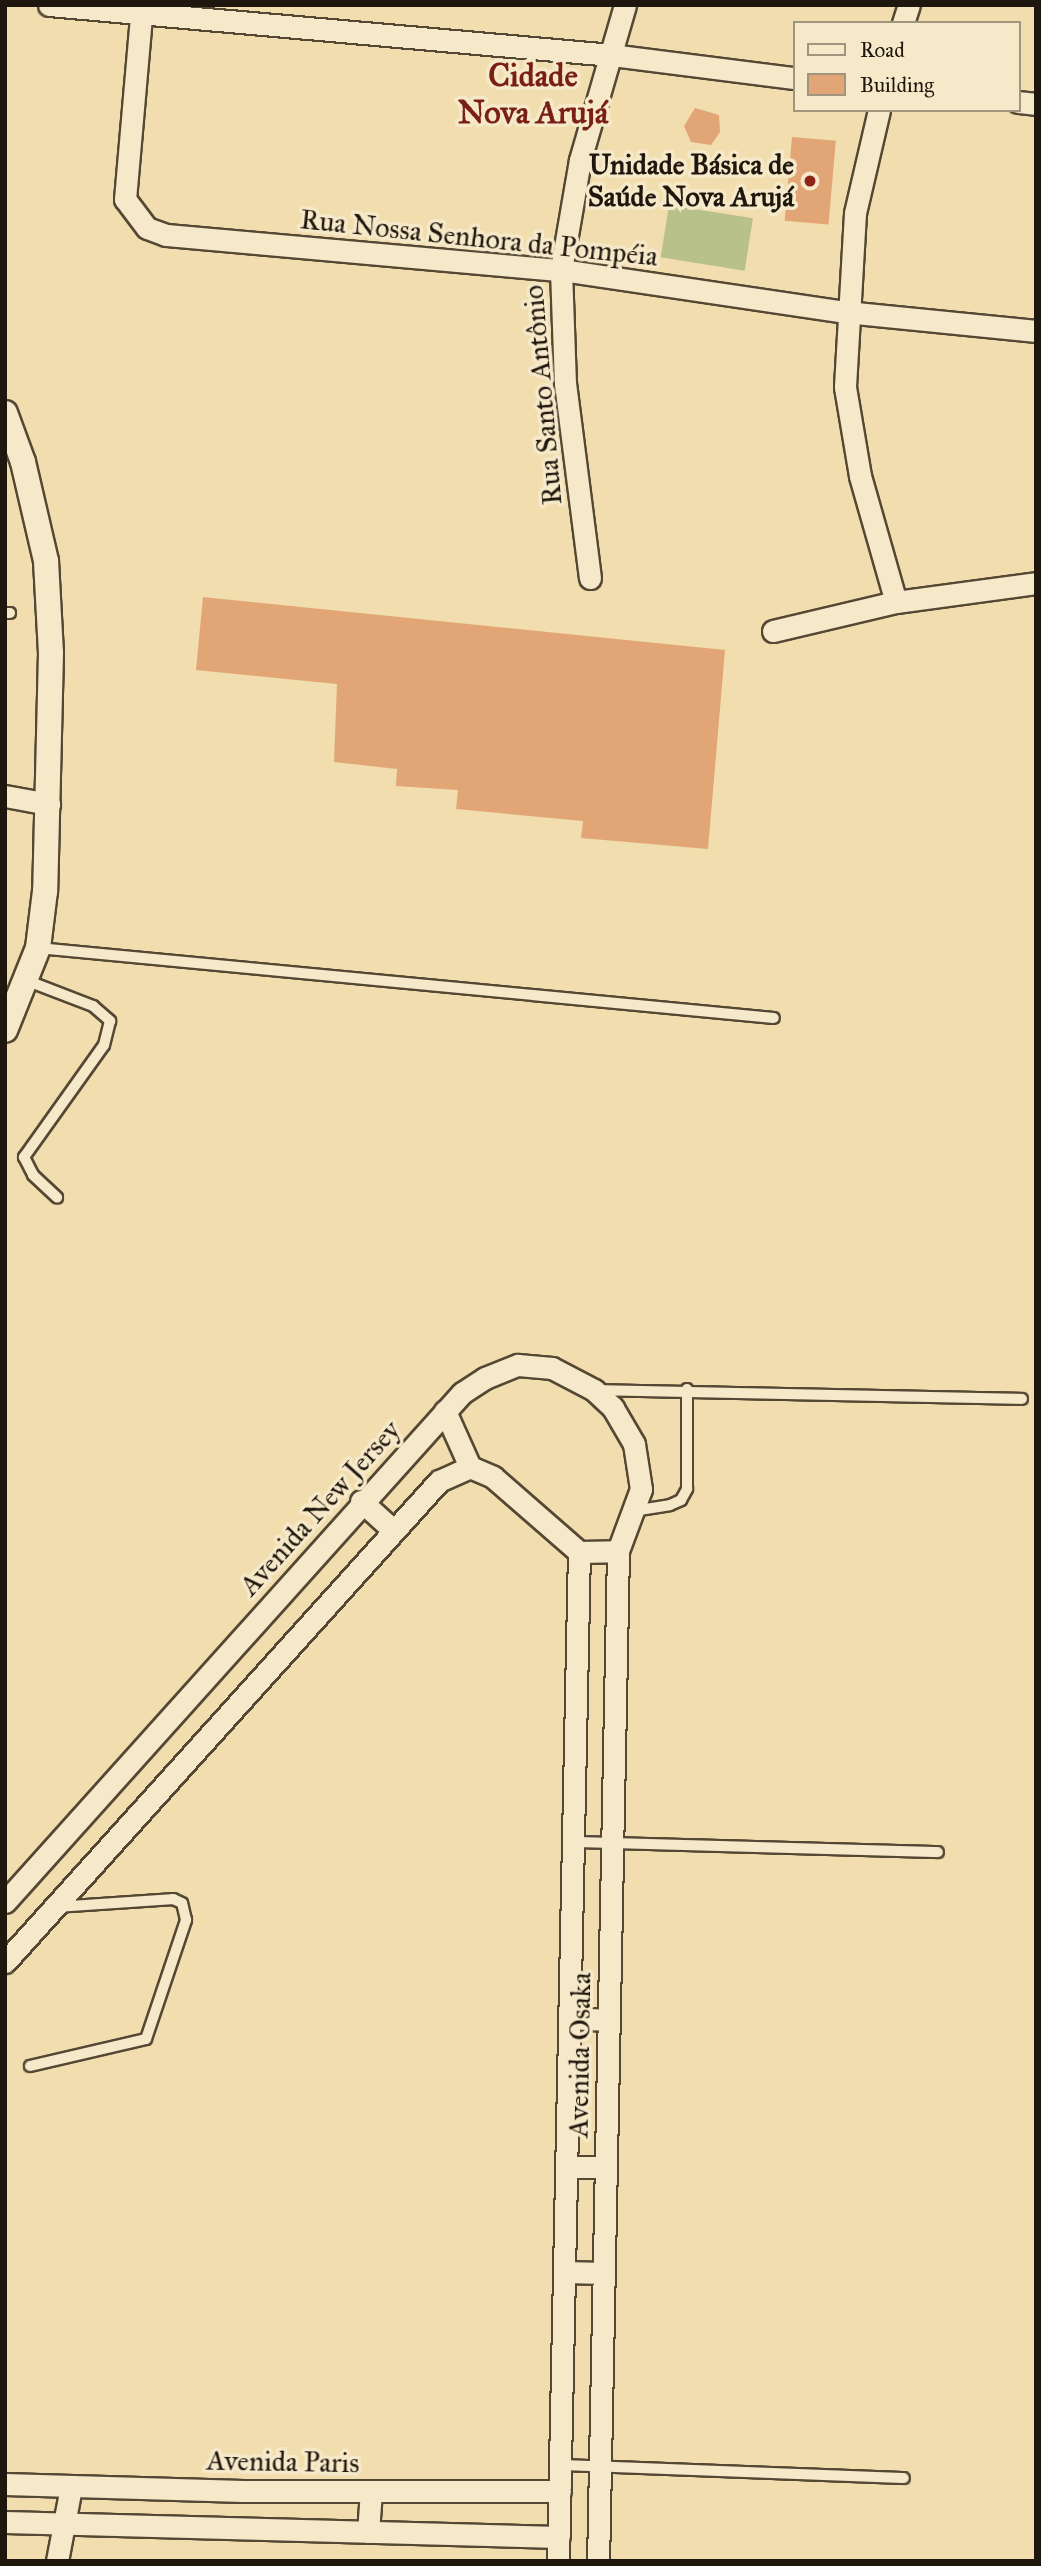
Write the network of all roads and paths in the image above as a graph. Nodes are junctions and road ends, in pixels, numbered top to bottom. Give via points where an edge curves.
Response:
1 (49, 5) edge
2 (625, 5) edge
3 (142, 9) edge
4 (611, 55) junction
5 (792, 78) edge
6 (878, 112) edge
7 (561, 271) junction
8 (846, 312) junction
9 (1036, 331) edge
10 (5, 413) edge
11 (590, 578) dead end
12 (1036, 583) edge
13 (896, 602) junction
14 (773, 631) dead end
15 (5, 796) edge
16 (49, 804) junction
17 (38, 948) junction
18 (28, 981) junction
19 (774, 1018) dead end
20 (5, 1031) edge
21 (57, 1197) dead end
22 (687, 1389) junction
23 (594, 1390) junction
24 (1022, 1398) dead end
25 (445, 1411) junction
26 (470, 1467) junction
27 (361, 1501) junction
28 (633, 1511) junction
29 (393, 1530) junction
30 (618, 1551) junction
31 (579, 1552) junction
32 (573, 1842) junction
33 (612, 1842) junction
34 (938, 1853) dead end
35 (12, 1895) edge
36 (51, 1907) junction
37 (5, 1962) edge
38 (569, 2018) junction
39 (609, 2020) junction
40 (30, 2066) dead end
41 (566, 2167) junction
42 (606, 2167) junction
43 (564, 2272) junction
44 (604, 2273) junction
45 (600, 2464) junction
46 (561, 2465) junction
47 (904, 2478) dead end
48 (5, 2484) edge
49 (71, 2487) junction
50 (371, 2491) junction
51 (559, 2491) junction
52 (5, 2522) edge
53 (65, 2523) junction
54 (368, 2532) junction
55 (559, 2537) junction
56 (57, 2561) edge
57 (558, 2561) edge
58 (598, 2561) edge

1 - 3 street
2 - 4 street, Rua Santo Antônio
3 - 4 street
3 - 7 street, Rua Nossa Senhora da Pompéia via 125,200 147,228 166,235
4 - 5 street
4 - 7 street, Rua Santo Antônio via 580,160
6 - 8 street via 855,213
7 - 8 street, Rua Nossa Senhora da Pompéia
7 - 11 street, Rua Santo Antônio via 565,384
8 - 9 street, Rua Nossa Senhora da Pompéia
8 - 13 street via 845,387 860,476
10 - 16 street via 23,463 46,561 51,653
12 - 13 street
13 - 14 street
15 - 16 street
16 - 17 street
17 - 18 street
17 - 19 lane
18 - 20 street
18 - 21 lane via 93,1006 110,1021 104,1045 24,1157 33,1175
22 - 23 lane
22 - 24 lane
22 - 28 lane via 687,1489 681,1500 670,1505
23 - 25 street, Avenida New Jersey via 552,1368 518,1365 485,1378
23 - 28 street, Avenida New Jersey via 613,1408 634,1444 641,1489
25 - 26 street
25 - 27 street, Avenida New Jersey
26 - 29 street via 439,1481
26 - 31 street via 493,1477
27 - 29 street
27 - 35 street, Avenida New Jersey
28 - 30 street, Avenida New Jersey
29 - 36 street
30 - 31 street
30 - 33 street, Avenida Osaka
31 - 32 street, Avenida Osaka
32 - 33 lane
32 - 38 street, Avenida Osaka
33 - 34 lane
33 - 39 street, Avenida Osaka
35 - 36 street
36 - 37 street
36 - 40 lane via 173,1899 182,1903 186,1920 146,2039
38 - 39 street
38 - 41 street, Avenida Osaka
39 - 42 street, Avenida Osaka
41 - 42 street
41 - 43 street, Avenida Osaka
42 - 44 street, Avenida Osaka
43 - 44 street
43 - 46 street, Avenida Osaka
44 - 45 street, Avenida Osaka
45 - 46 lane
45 - 47 lane
45 - 58 street, Avenida Osaka
46 - 51 street, Avenida Osaka
48 - 49 street, Avenida Paris
49 - 50 street, Avenida Paris
49 - 53 street
50 - 51 street, Avenida Paris
50 - 54 street
51 - 55 street, Avenida Osaka
52 - 53 street
53 - 54 street
53 - 56 street
54 - 55 street
55 - 57 street, Avenida Osaka

